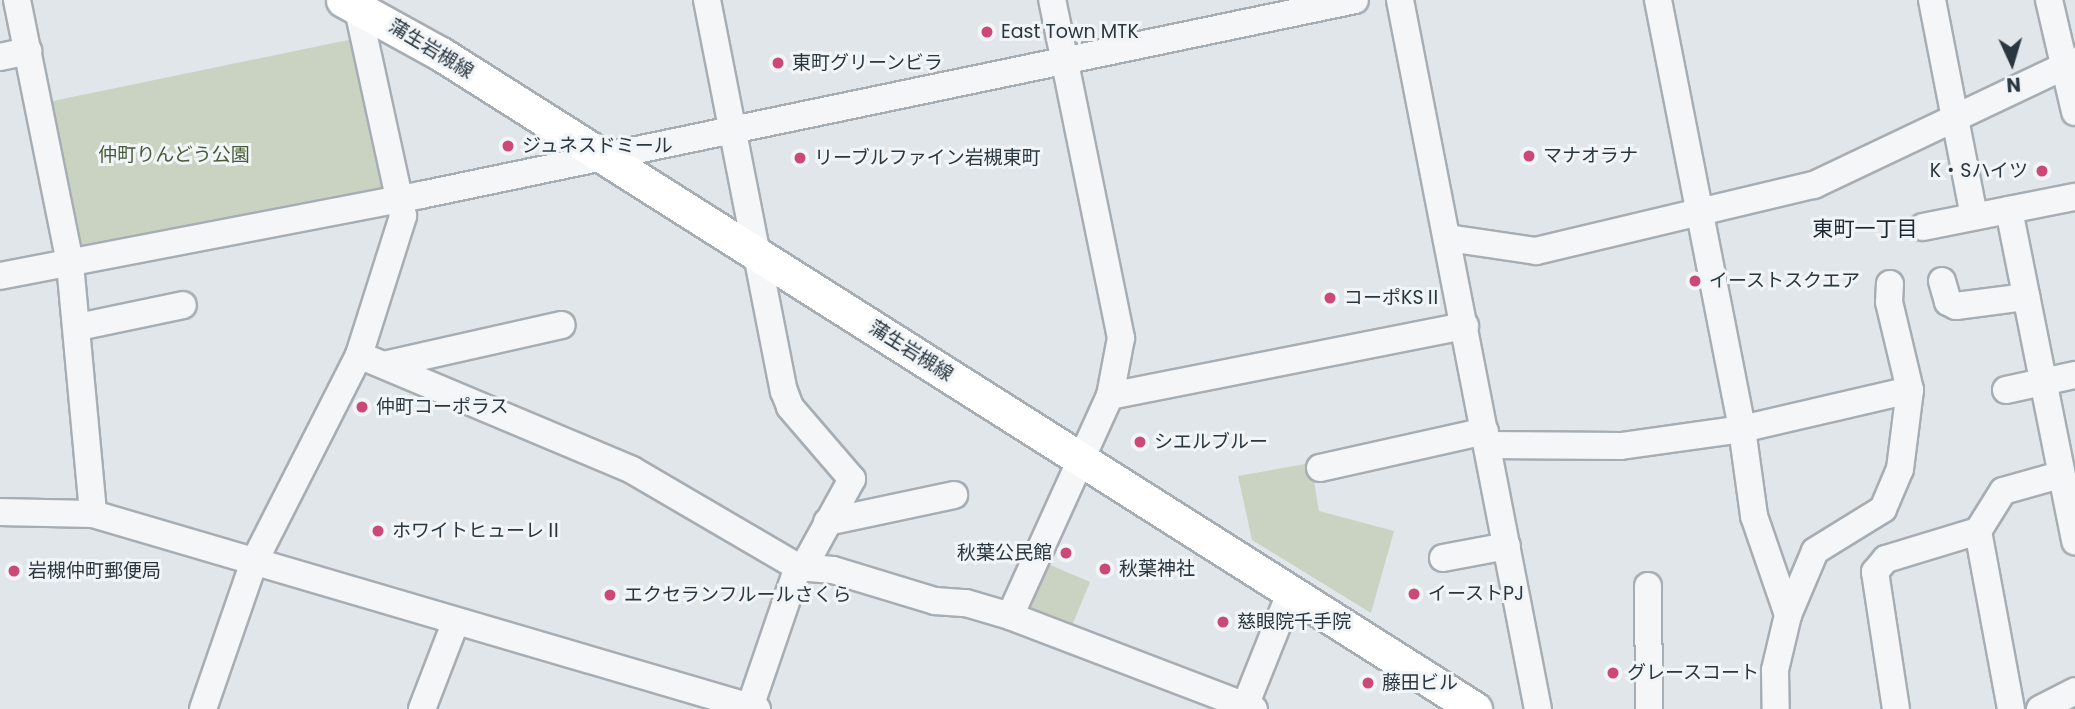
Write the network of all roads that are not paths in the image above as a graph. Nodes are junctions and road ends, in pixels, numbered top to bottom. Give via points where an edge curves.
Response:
1 (17, 0) edge
2 (707, 0) edge
3 (1052, 0) edge
4 (1355, 0) edge
5 (1399, 0) edge
6 (1658, 0) edge
7 (1932, 0) edge
8 (2049, 0) edge
9 (352, 2) edge
10 (28, 51) junction
11 (0, 57) edge
12 (1064, 60) junction
13 (2069, 64) edge
14 (2075, 112) edge
15 (1955, 118) junction
16 (733, 129) junction
17 (604, 157) junction
18 (2075, 197) edge
19 (399, 198) junction
20 (1700, 210) junction
21 (2009, 210) junction
22 (1974, 216) junction
23 (1923, 227) dead end
24 (1448, 238) junction
25 (756, 254) junction
26 (70, 264) junction
27 (0, 276) edge
28 (1942, 281) dead end
29 (1890, 284) dead end
30 (2026, 297) junction
31 (183, 305) dead end
32 (562, 325) dead end
33 (1465, 326) junction
34 (78, 327) junction
35 (359, 355) junction
36 (384, 365) junction
37 (2075, 375) edge
38 (2042, 382) junction
39 (1910, 390) junction
40 (2006, 390) dead end
41 (1110, 396) junction
42 (1742, 429) junction
43 (1486, 438) junction
44 (1082, 457) junction
45 (1320, 468) dead end
46 (2060, 475) junction
47 (954, 495) dead end
48 (0, 512) edge
49 (93, 514) junction
50 (827, 522) junction
51 (1978, 531) junction
52 (2075, 541) edge
53 (1507, 546) junction
54 (1443, 558) dead end
55 (254, 562) junction
56 (801, 567) junction
57 (1648, 586) dead end
58 (1291, 591) junction
59 (1788, 615) junction
60 (1010, 616) junction
61 (456, 621) junction
62 (2075, 691) edge
63 (740, 706) edge
64 (1250, 708) edge
65 (203, 709) edge
66 (422, 709) edge
67 (1475, 709) edge
68 (1538, 709) edge
69 (1649, 709) edge
70 (1776, 709) edge
71 (1896, 709) edge
72 (2011, 709) edge
73 (2040, 709) edge

1 - 10 street
2 - 16 street
3 - 12 street
4 - 12 street
5 - 24 street
6 - 20 street
7 - 15 street
8 - 13 street
9 - 17 main road, 蒲生岩槻線
9 - 19 street
10 - 11 street
10 - 26 street
12 - 16 street
12 - 41 street via 1121,338
13 - 14 street
13 - 15 street
15 - 20 street via 1815,185
15 - 22 street
16 - 17 street
16 - 25 street
17 - 19 street
17 - 25 main road, 蒲生岩槻線
18 - 21 street
19 - 26 street
19 - 35 street via 402,216
20 - 24 street via 1536,251
20 - 42 street
21 - 22 street
21 - 30 street
22 - 23 street
24 - 33 street
25 - 44 main road, 蒲生岩槻線
25 - 50 street via 790,407 852,479
26 - 27 street
26 - 34 street
28 - 30 street via 1948,302 1956,306
29 - 39 street via 1889,302
30 - 38 street
31 - 34 street
32 - 36 street
33 - 41 street
33 - 43 street
34 - 49 street
35 - 36 street
35 - 55 street
36 - 56 street via 632,470
37 - 38 street
38 - 40 street
38 - 46 street
39 - 42 street
39 - 59 street via 1900,469 1883,509 1815,551
41 - 44 street
42 - 43 street via 1621,446
42 - 59 street via 1754,516
43 - 45 street
43 - 53 street
44 - 58 main road, 蒲生岩槻線
44 - 60 street
46 - 51 street via 2003,491
46 - 52 street
47 - 50 street
48 - 49 street
49 - 55 street
50 - 56 street
51 - 71 street via 1886,559 1875,572
51 - 72 street
53 - 54 street
53 - 68 street
55 - 61 street
55 - 65 street
56 - 60 street via 834,570 935,601 966,603
56 - 63 street
57 - 69 street
58 - 64 street
58 - 67 main road, 蒲生岩槻線
59 - 70 street via 1775,670
60 - 64 street
61 - 63 street
61 - 66 street
62 - 73 street

